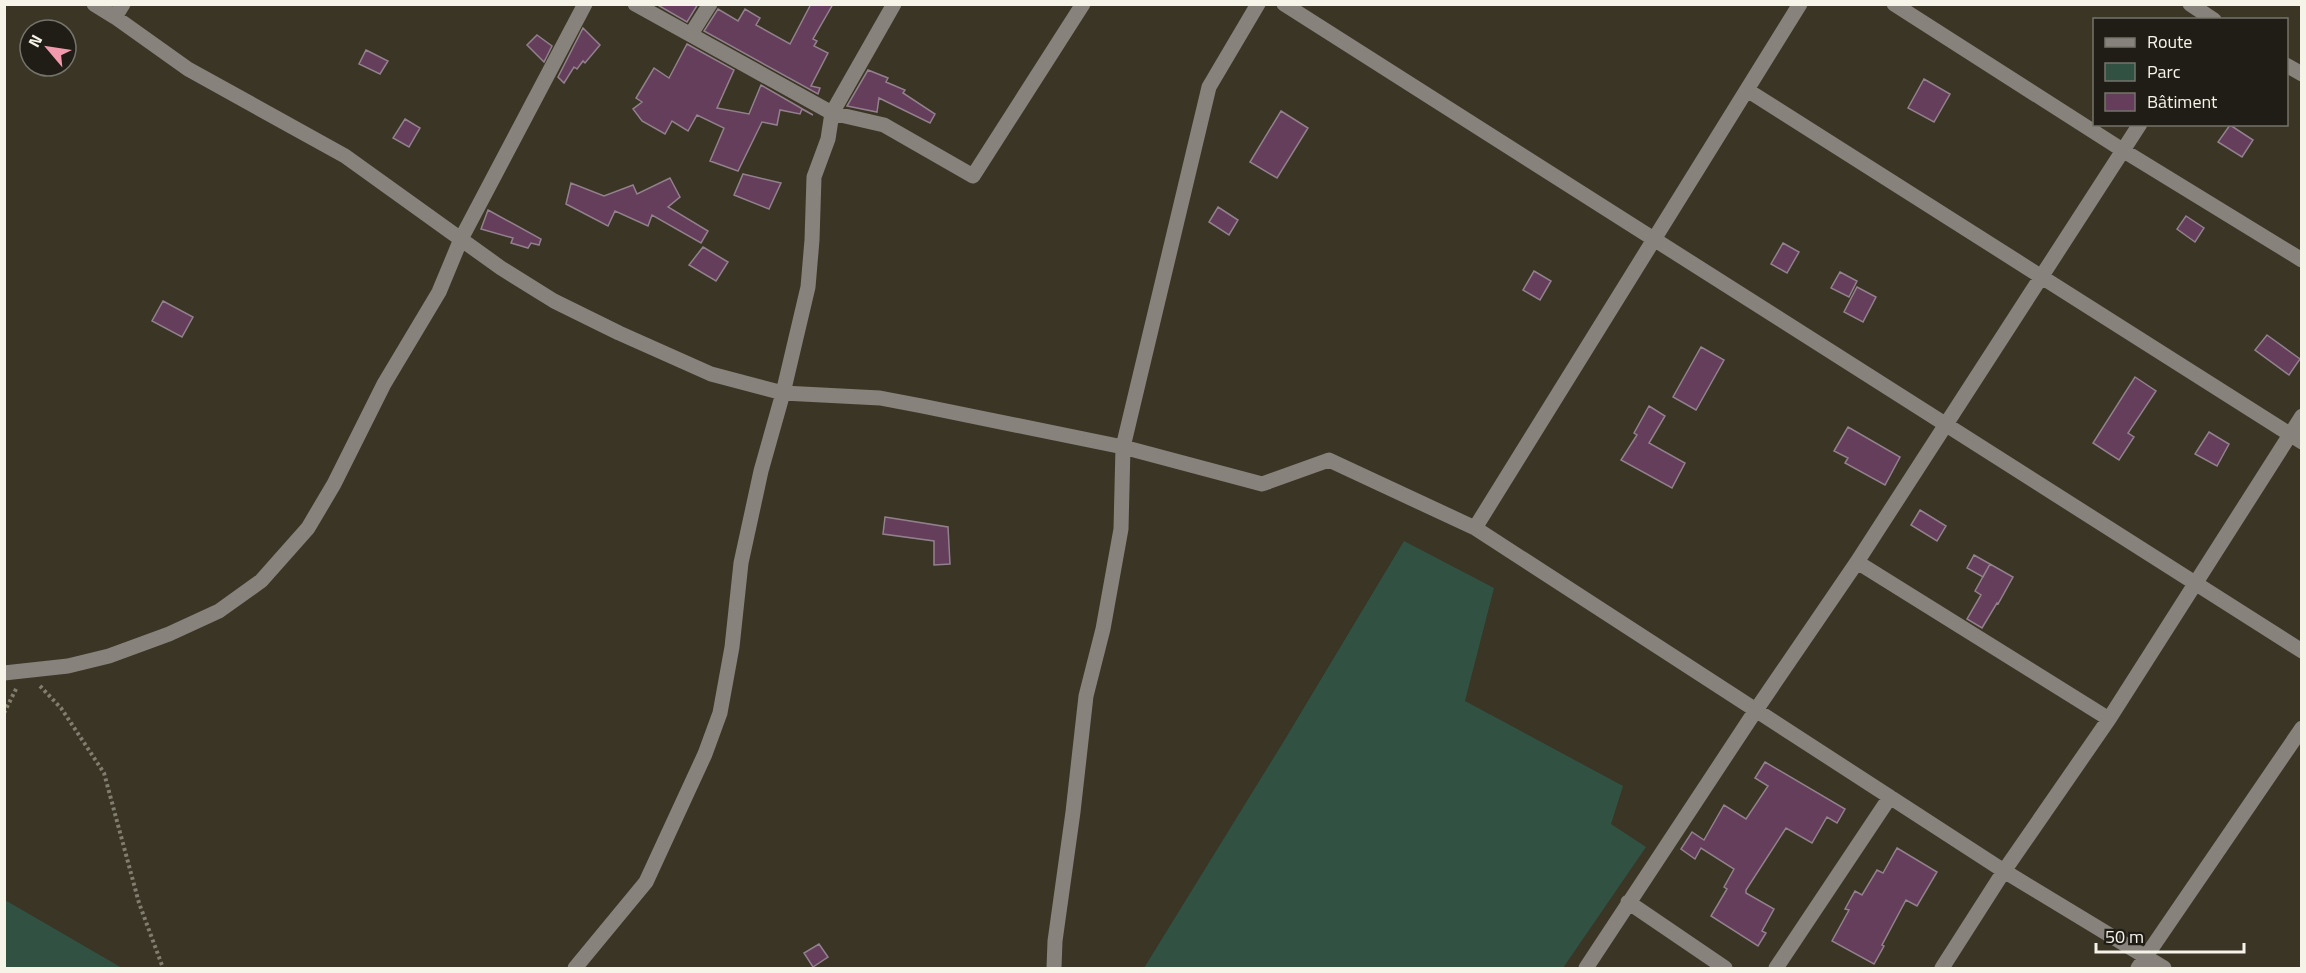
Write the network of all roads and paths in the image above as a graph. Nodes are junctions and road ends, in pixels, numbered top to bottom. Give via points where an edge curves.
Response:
1 (94, 4) edge
2 (585, 4) edge
3 (635, 4) edge
4 (710, 4) edge
5 (894, 4) edge
6 (1083, 4) edge
7 (1258, 4) edge
8 (1284, 4) edge
9 (1800, 4) edge
10 (1894, 4) edge
11 (2190, 4) edge
12 (119, 11) edge
13 (2210, 15) edge
14 (691, 34) junction
15 (2288, 66) edge
16 (2301, 74) edge
17 (1747, 90) junction
18 (832, 113) junction
19 (2139, 126) edge
20 (2124, 151) junction
21 (461, 239) junction
22 (1654, 240) junction
23 (2301, 260) edge
24 (2042, 277) junction
25 (783, 393) junction
26 (2301, 416) edge
27 (1946, 426) junction
28 (2296, 438) edge
29 (1123, 447) junction
30 (1475, 528) junction
31 (1857, 562) junction
32 (2195, 584) junction
33 (2301, 651) edge
34 (24, 670) junction
35 (4, 673) edge
36 (1756, 710) junction
37 (4, 713) edge
38 (2109, 718) junction
39 (2301, 728) edge
40 (1890, 796) junction
41 (2004, 871) junction
42 (1628, 902) junction
43 (2142, 963) edge
44 (163, 969) edge
45 (575, 969) edge
46 (1054, 969) edge
47 (1586, 969) edge
48 (1725, 969) edge
49 (1776, 969) edge
50 (1942, 969) edge
51 (2164, 969) edge

1 - 12 street
2 - 21 street
3 - 14 street
4 - 14 street
5 - 18 street
6 - 18 street via 973,176 884,125
7 - 29 street via 1209,87
8 - 22 street
9 - 17 street
10 - 20 street
11 - 13 street
12 - 21 street via 188,69 345,156
14 - 18 street
15 - 16 street
17 - 22 street
17 - 24 street
18 - 25 street via 828,139 814,177 807,287
19 - 20 street
20 - 23 street
20 - 24 street
21 - 25 street via 554,301 619,333 711,374
21 - 34 street via 439,292 384,384 334,484 308,528 261,581 219,611 169,634 109,656 68,666
22 - 27 street
22 - 30 street
24 - 27 street
24 - 28 street
25 - 29 street via 880,398
25 - 45 street via 741,563 730,658 720,713 709,744 646,882
26 - 28 street
27 - 31 street
27 - 32 street
28 - 32 street
29 - 30 street via 1262,484 1329,460
29 - 46 street via 1121,529 1086,696
30 - 36 street
31 - 36 street
31 - 38 street
32 - 33 street
32 - 38 street
34 - 35 street
34 - 37 path
34 - 44 path via 61,708 104,773 139,903
36 - 40 street
36 - 42 street
38 - 41 street
39 - 43 street
40 - 41 street
40 - 49 street
41 - 43 street
41 - 50 street
42 - 47 street
42 - 48 street
43 - 51 street

